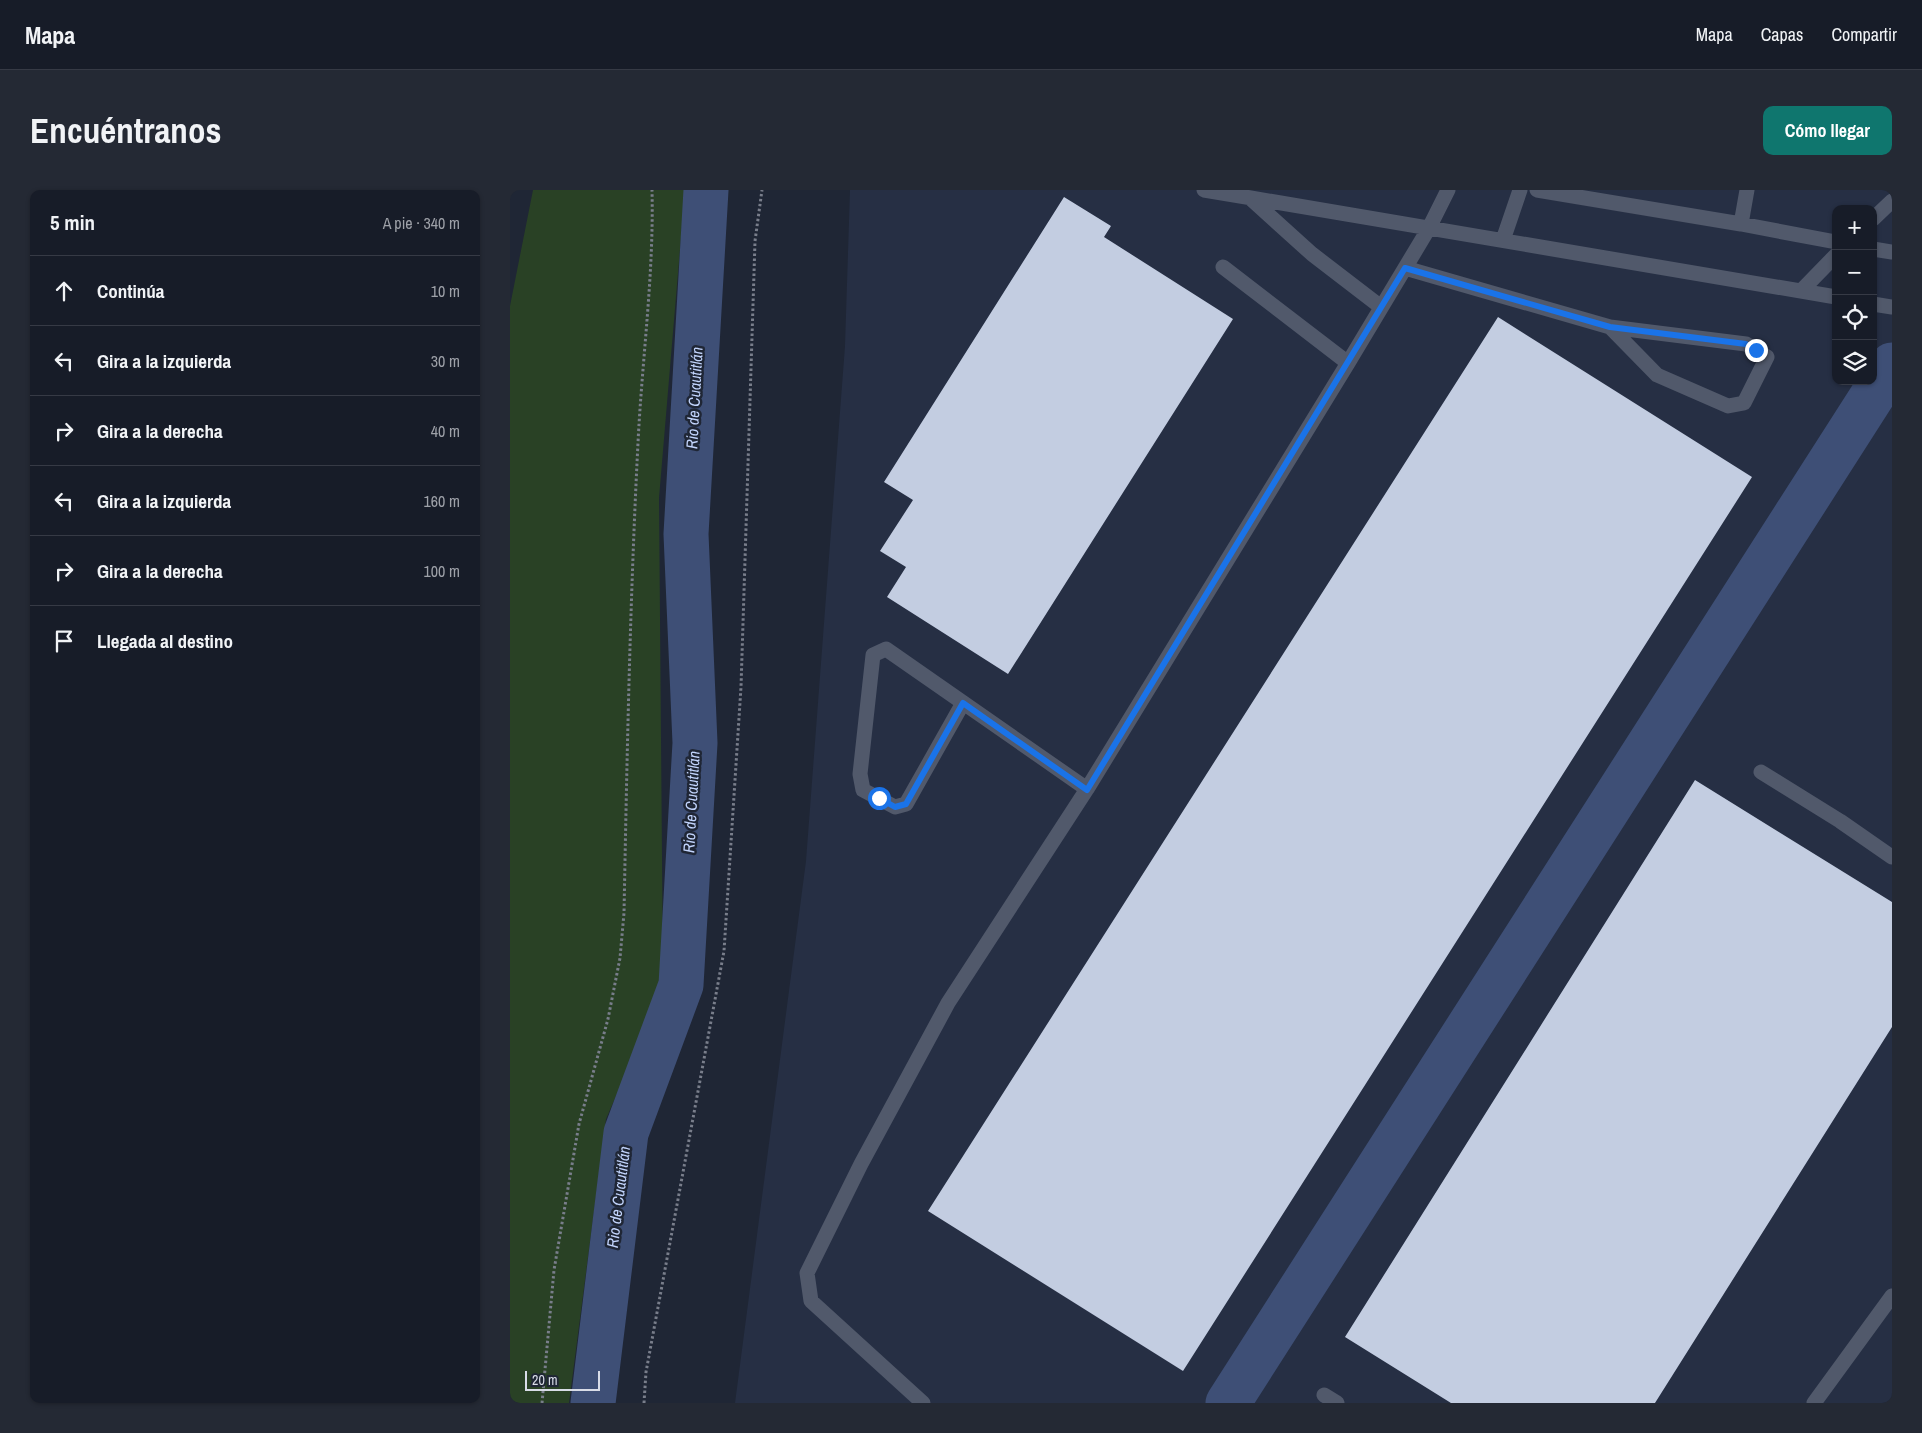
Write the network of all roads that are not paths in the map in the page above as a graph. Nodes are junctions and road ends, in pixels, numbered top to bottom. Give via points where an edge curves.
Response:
1 (1204, 190) edge
2 (1448, 190) edge
3 (1520, 190) edge
4 (1537, 190) edge
5 (1747, 190) edge
6 (1250, 198) junction
7 (1892, 202) edge
8 (1877, 215) edge
9 (1741, 224) junction
10 (1429, 228) junction
11 (1503, 240) junction
12 (1832, 241) edge
13 (1877, 250) edge
14 (1892, 252) edge
15 (1832, 259) edge
16 (1223, 267) dead end
17 (1405, 268) junction
18 (1801, 291) junction
19 (1832, 296) edge
20 (1877, 305) edge
21 (1381, 307) junction
22 (1892, 307) edge
23 (1610, 327) junction
24 (1348, 363) junction
25 (963, 703) junction
26 (1761, 772) dead end
27 (1087, 790) junction
28 (1892, 857) edge
29 (1892, 1296) edge
30 (923, 1403) edge
31 (1814, 1403) edge

1 - 6 street
2 - 10 street
3 - 11 street
4 - 9 street
5 - 9 street
6 - 10 street
6 - 21 street via 1312,254
7 - 8 street
9 - 12 street
10 - 11 street
10 - 17 street
11 - 18 street
13 - 14 street
15 - 18 street
16 - 24 street
17 - 21 street
17 - 23 street
18 - 19 street
20 - 22 street
21 - 24 street
23 - 23 street via 1657,375 1728,406 1744,403 1766,357 1746,344
24 - 27 street
25 - 25 street via 886,649 873,656 860,774 863,790 895,807 906,804
25 - 27 street
26 - 28 street
27 - 30 street via 948,1004 861,1164 807,1273 810,1301
29 - 31 street

